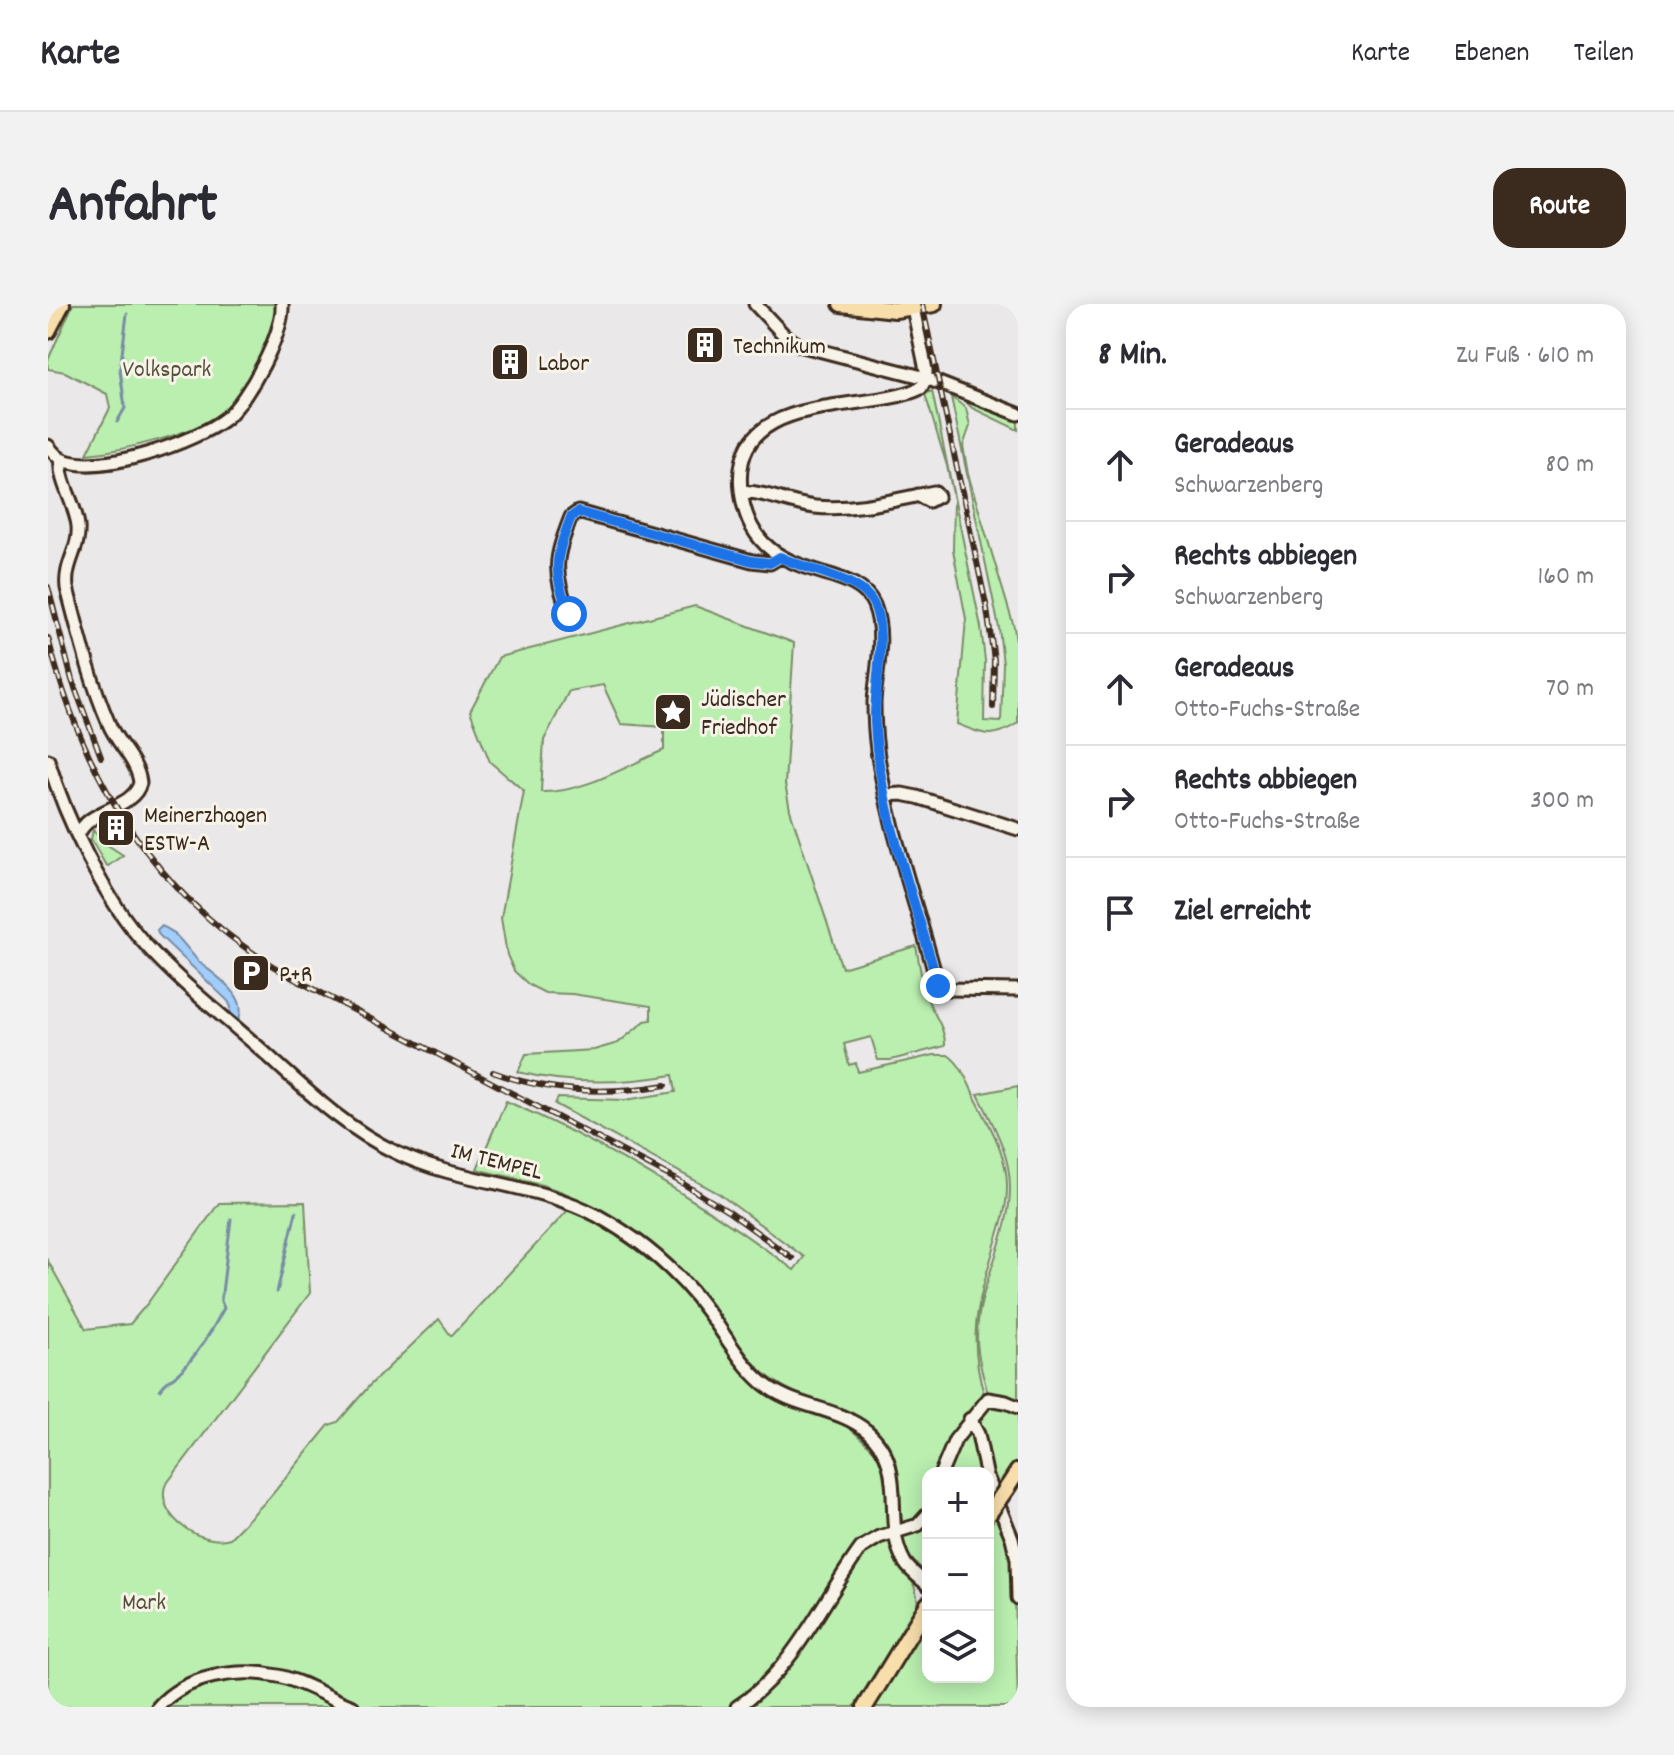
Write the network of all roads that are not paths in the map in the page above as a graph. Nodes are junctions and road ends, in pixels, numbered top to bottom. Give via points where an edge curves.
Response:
1 (62, 304) edge
2 (282, 304) edge
3 (755, 304) edge
4 (841, 304) edge
5 (934, 304) edge
6 (913, 308) junction
7 (49, 327) edge
8 (926, 378) junction
9 (1018, 414) edge
10 (48, 446) edge
11 (61, 459) junction
12 (741, 491) junction
13 (918, 495) dead end
14 (780, 557) junction
15 (569, 614) dead end
16 (48, 760) edge
17 (885, 795) junction
18 (1018, 829) edge
19 (78, 836) junction
20 (1018, 990) edge
21 (1018, 1407) edge
22 (970, 1419) junction
23 (944, 1467) edge
24 (985, 1467) edge
25 (1018, 1471) edge
26 (994, 1494) edge
27 (994, 1506) edge
28 (922, 1521) edge
29 (896, 1533) junction
30 (922, 1579) edge
31 (1018, 1598) edge
32 (924, 1611) edge
33 (158, 1707) edge
34 (353, 1707) edge
35 (737, 1707) edge
36 (865, 1707) edge

1 - 7 main road
2 - 11 street via 267,355 223,421 185,442 144,455 88,463
3 - 8 street via 799,345
4 - 6 main road
5 - 6 main road
6 - 8 street
8 - 9 street
8 - 12 street via 915,391 819,407 770,425 747,452
10 - 11 street
11 - 19 street via 78,526 66,569 67,588 103,709 140,783 133,795 83,825
12 - 13 street via 835,508
12 - 14 street via 753,528
14 - 15 street via 770,563 752,561 578,512 571,517 556,563
14 - 17 street via 859,587 874,606 879,631 875,722
16 - 19 street, IM TEMPEL
17 - 18 street via 917,797
17 - 20 street via 938,986
19 - 29 street, IM TEMPEL via 135,933 185,984 350,1127 397,1154 561,1199 618,1228 692,1291 766,1386 868,1432 891,1468
21 - 22 street via 988,1399
22 - 23 street
22 - 24 street
25 - 27 main road, bridge
26 - 31 street via 1017,1559
28 - 29 street
29 - 30 street, IM TEMPEL via 906,1564
29 - 35 street via 861,1548 792,1652
32 - 36 main road
33 - 34 street via 190,1684 221,1674 250,1673 280,1676

